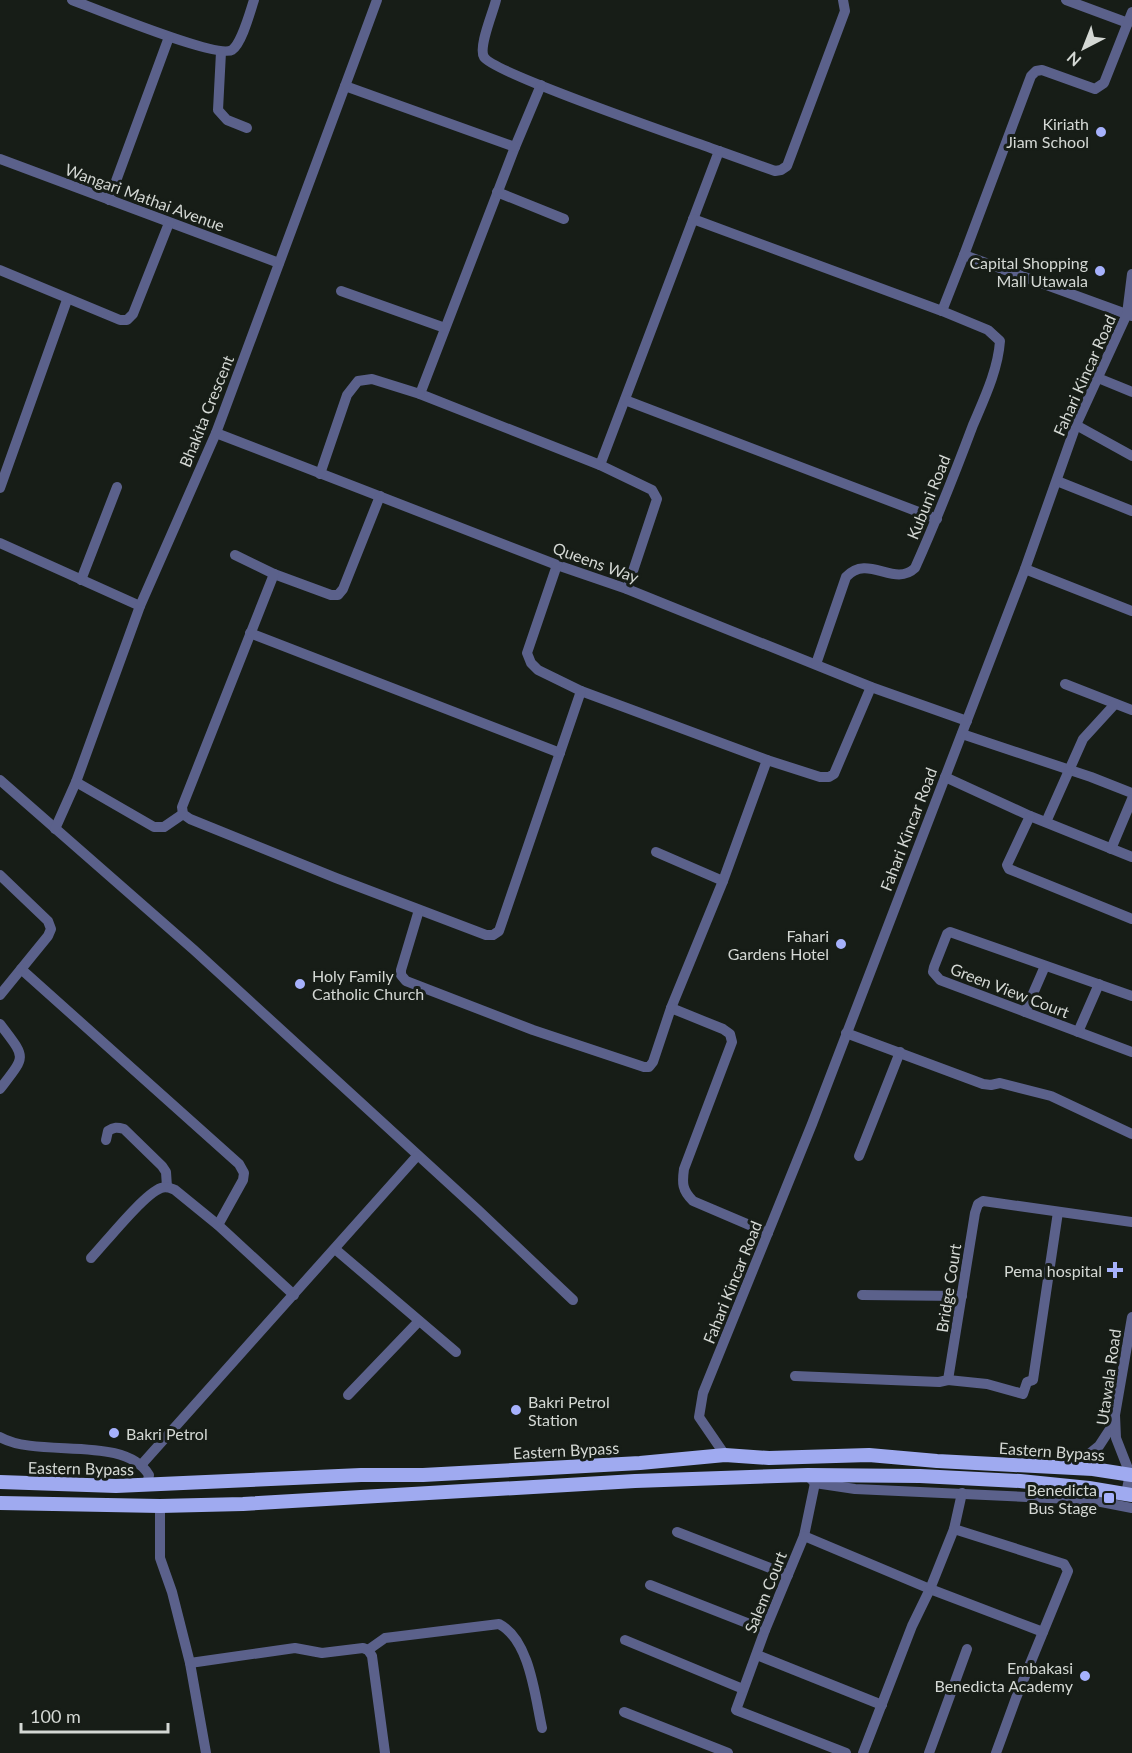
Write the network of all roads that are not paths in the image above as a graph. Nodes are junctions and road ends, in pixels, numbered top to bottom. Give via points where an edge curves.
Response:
1 (72, 0) edge
2 (254, 0) edge
3 (377, 0) edge
4 (496, 0) edge
5 (843, 0) edge
6 (1066, 0) edge
7 (1130, 18) edge
8 (169, 37) junction
9 (221, 52) junction
10 (345, 86) junction
11 (541, 86) junction
12 (247, 128) dead end
13 (515, 147) junction
14 (719, 151) junction
15 (0, 159) edge
16 (498, 192) junction
17 (109, 200) junction
18 (564, 219) dead end
19 (693, 219) junction
20 (169, 223) junction
21 (964, 255) junction
22 (279, 263) junction
23 (0, 270) edge
24 (1132, 274) edge
25 (341, 291) dead end
26 (67, 300) junction
27 (942, 311) junction
28 (1130, 315) edge
29 (445, 328) junction
30 (1098, 378) junction
31 (1132, 392) edge
32 (420, 393) junction
33 (625, 400) junction
34 (1076, 425) junction
35 (216, 433) junction
36 (1132, 456) edge
37 (600, 465) junction
38 (320, 474) junction
39 (1058, 481) junction
40 (117, 487) dead end
41 (0, 488) edge
42 (380, 496) junction
43 (1132, 510) edge
44 (937, 519) junction
45 (0, 543) edge
46 (235, 555) dead end
47 (557, 565) junction
48 (1025, 569) junction
49 (274, 574) junction
50 (81, 579) junction
51 (627, 589) junction
52 (140, 606) junction
53 (1132, 611) edge
54 (250, 633) junction
55 (816, 664) junction
56 (1065, 684) dead end
57 (871, 687) junction
58 (581, 691) junction
59 (1116, 704) junction
60 (1132, 710) edge
61 (967, 721) junction
62 (962, 734) junction
63 (560, 753) junction
64 (767, 760) junction
65 (1070, 770) junction
66 (945, 777) junction
67 (0, 780) edge
68 (76, 782) junction
69 (1132, 793) edge
70 (1132, 799) edge
71 (183, 814) junction
72 (1030, 816) junction
73 (1046, 822) junction
74 (55, 829) junction
75 (1110, 849) junction
76 (656, 852) dead end
77 (1132, 857) edge
78 (0, 875) edge
79 (723, 881) junction
80 (419, 910) junction
81 (1132, 919) edge
82 (1045, 966) junction
83 (21, 969) junction
84 (1099, 984) junction
85 (0, 995) edge
86 (1132, 996) edge
87 (671, 1008) junction
88 (1025, 1012) junction
89 (0, 1024) edge
90 (1078, 1032) junction
91 (846, 1033) junction
92 (900, 1052) junction
93 (1132, 1052) edge
94 (0, 1089) edge
95 (1132, 1134) edge
96 (106, 1140) dead end
97 (417, 1156) junction
98 (859, 1156) dead end
99 (167, 1187) junction
100 (1058, 1212) junction
101 (1132, 1222) edge
102 (218, 1225) junction
103 (768, 1233) junction
104 (335, 1249) junction
105 (91, 1258) dead end
106 (294, 1295) junction
107 (862, 1295) dead end
108 (962, 1296) junction
109 (573, 1300) dead end
110 (1132, 1317) edge
111 (419, 1321) junction
112 (1131, 1333) edge
113 (456, 1352) dead end
114 (795, 1376) dead end
115 (948, 1380) junction
116 (1126, 1381) edge
117 (348, 1395) dead end
118 (1115, 1420) junction
119 (0, 1437) edge
120 (725, 1455) junction
121 (689, 1458) junction
122 (142, 1464) junction
123 (1072, 1468) junction
124 (1131, 1474) edge
125 (920, 1476) junction
126 (691, 1479) junction
127 (811, 1479) junction
128 (0, 1482) edge
129 (147, 1485) junction
130 (922, 1492) junction
131 (962, 1493) junction
132 (1129, 1495) edge
133 (0, 1503) edge
134 (160, 1506) junction
135 (1132, 1508) edge
136 (954, 1529) junction
137 (677, 1532) dead end
138 (804, 1536) junction
139 (788, 1575) junction
140 (650, 1585) dead end
141 (930, 1589) junction
142 (765, 1630) junction
143 (1043, 1632) junction
144 (626, 1640) dead end
145 (967, 1649) dead end
146 (368, 1650) junction
147 (757, 1655) junction
148 (190, 1663) junction
149 (743, 1689) junction
150 (882, 1705) junction
151 (624, 1712) dead end
152 (542, 1728) dead end
153 (206, 1753) edge
154 (386, 1753) edge
155 (729, 1753) edge
156 (846, 1753) edge
157 (863, 1753) edge
158 (929, 1753) edge
159 (996, 1753) edge

1 - 8 street
2 - 9 street via 237,45
3 - 10 street, Bhakita Crescent
4 - 11 street via 482,49 484,59
5 - 14 street via 845,10 787,166 775,171
6 - 7 street
7 - 21 street via 1099,88 1042,70 1031,76
8 - 9 street
8 - 17 street
9 - 12 street via 218,110 226,120
10 - 13 street
10 - 22 street, Bhakita Crescent
11 - 13 street
11 - 14 street
13 - 16 street
14 - 19 street
15 - 17 street, Wangari Mathai Avenue
16 - 18 street
16 - 29 street
17 - 20 street, Wangari Mathai Avenue
19 - 27 street
19 - 33 street
20 - 22 street, Wangari Mathai Avenue
20 - 26 street via 128,320
21 - 27 street
21 - 28 street
22 - 35 street, Bhakita Crescent
23 - 26 street
24 - 28 street, Fahari Kincar Road
25 - 29 street
26 - 41 street
27 - 44 street, Kubuni Road via 988,330 1000,342 999,355
28 - 30 street, Fahari Kincar Road
29 - 32 street
30 - 31 street
30 - 34 street, Fahari Kincar Road
32 - 37 street
32 - 38 street via 372,379 358,381 347,395
33 - 37 street
33 - 44 street
34 - 36 street
34 - 39 street, Fahari Kincar Road
35 - 38 street, Queens Way
35 - 52 street, Bhakita Crescent
37 - 51 street via 652,490 657,499
38 - 42 street, Queens Way
39 - 43 street
39 - 48 street, Fahari Kincar Road
40 - 50 street
42 - 47 street, Queens Way
42 - 49 street via 338,595 331,596
44 - 55 street, Kubuni Road via 910,573 901,575 863,567 846,577
45 - 50 street
46 - 49 street
47 - 51 street, Queens Way
47 - 58 street via 527,653 538,670
48 - 53 street
48 - 61 street, Fahari Kincar Road
49 - 54 street
50 - 52 street
51 - 55 street, Queens Way
52 - 68 street, Bhakita Crescent
54 - 63 street
54 - 71 street via 182,807
55 - 57 street, Queens Way
56 - 59 street
57 - 61 street, Queens Way
57 - 64 street via 834,774 820,777
58 - 63 street
58 - 64 street
59 - 60 street
59 - 65 street via 1083,739
61 - 62 street, Fahari Kincar Road
62 - 65 street
62 - 66 street, Fahari Kincar Road
63 - 80 street via 499,930 493,935 486,934
64 - 79 street
65 - 69 street
65 - 73 street
66 - 72 street
66 - 91 street, Fahari Kincar Road
67 - 74 street
68 - 71 street via 154,827 164,827
68 - 74 street, Bhakita Crescent
70 - 75 street
71 - 80 street
72 - 73 street
72 - 81 street via 1007,865 1009,869
73 - 75 street
74 - 97 street
75 - 77 street
76 - 79 street
78 - 83 street via 48,921 51,929
79 - 87 street
80 - 87 street via 401,970 406,981 644,1067 653,1062
82 - 84 street, Green View Court
82 - 88 street
82 - 88 street, Green View Court via 953,932 947,934 933,972 940,980
83 - 85 street
83 - 102 street via 239,1164 243,1180
84 - 86 street, Green View Court
84 - 90 street
87 - 103 street via 723,1029 732,1042 684,1169 685,1194
88 - 90 street, Green View Court
89 - 94 street via 21,1057
90 - 93 street, Green View Court
91 - 92 street
91 - 103 street, Fahari Kincar Road
92 - 95 street via 983,1084 1000,1083 1052,1096
92 - 98 street
96 - 99 street via 108,1131 124,1129 162,1166
97 - 104 street
97 - 109 street
99 - 102 street
99 - 105 street via 148,1196
100 - 101 street, Bridge Court
100 - 108 street, Bridge Court via 983,1201 978,1204
100 - 115 street via 1033,1380 1027,1382 1023,1394 987,1384
102 - 106 street
103 - 120 street, Fahari Kincar Road via 703,1393 699,1417
104 - 106 street
104 - 111 street
106 - 122 street
107 - 108 street
108 - 115 street, Bridge Court
110 - 112 street, Utawala Road
111 - 113 street
111 - 117 street
112 - 116 street, Utawala Road
114 - 115 street
116 - 118 street, Utawala Road
118 - 123 street via 1099,1446
118 - 124 street, Utawala Road via 1116,1438
119 - 122 street via 20,1444 112,1452
120 - 121 main road, Eastern Bypass
120 - 123 main road, Eastern Bypass via 869,1455
121 - 126 main road
121 - 129 main road, Eastern Bypass via 423,1475
122 - 129 street via 149,1475
123 - 124 main road, Eastern Bypass
124 - 132 street
125 - 127 main road, Eastern Bypass
125 - 130 street
125 - 132 main road, Eastern Bypass via 1052,1484
126 - 127 main road, Eastern Bypass
126 - 134 main road, Eastern Bypass
127 - 130 street via 855,1489
127 - 138 street, Salem Court
128 - 129 main road, Eastern Bypass
130 - 131 street
131 - 135 street via 1091,1500
131 - 136 street
133 - 134 main road, Eastern Bypass
134 - 148 street via 160,1558
136 - 141 street
136 - 143 street via 1067,1567
137 - 139 street
138 - 139 street, Salem Court
138 - 141 street
139 - 142 street, Salem Court
140 - 142 street
141 - 143 street
141 - 150 street
142 - 147 street, Salem Court
143 - 159 street
144 - 149 street
145 - 158 street
146 - 148 street via 322,1653 295,1648
146 - 152 street via 385,1638 499,1624 518,1640
146 - 154 street
147 - 149 street, Salem Court
147 - 150 street
148 - 153 street
149 - 156 street, Salem Court via 736,1710
150 - 157 street
151 - 155 street

